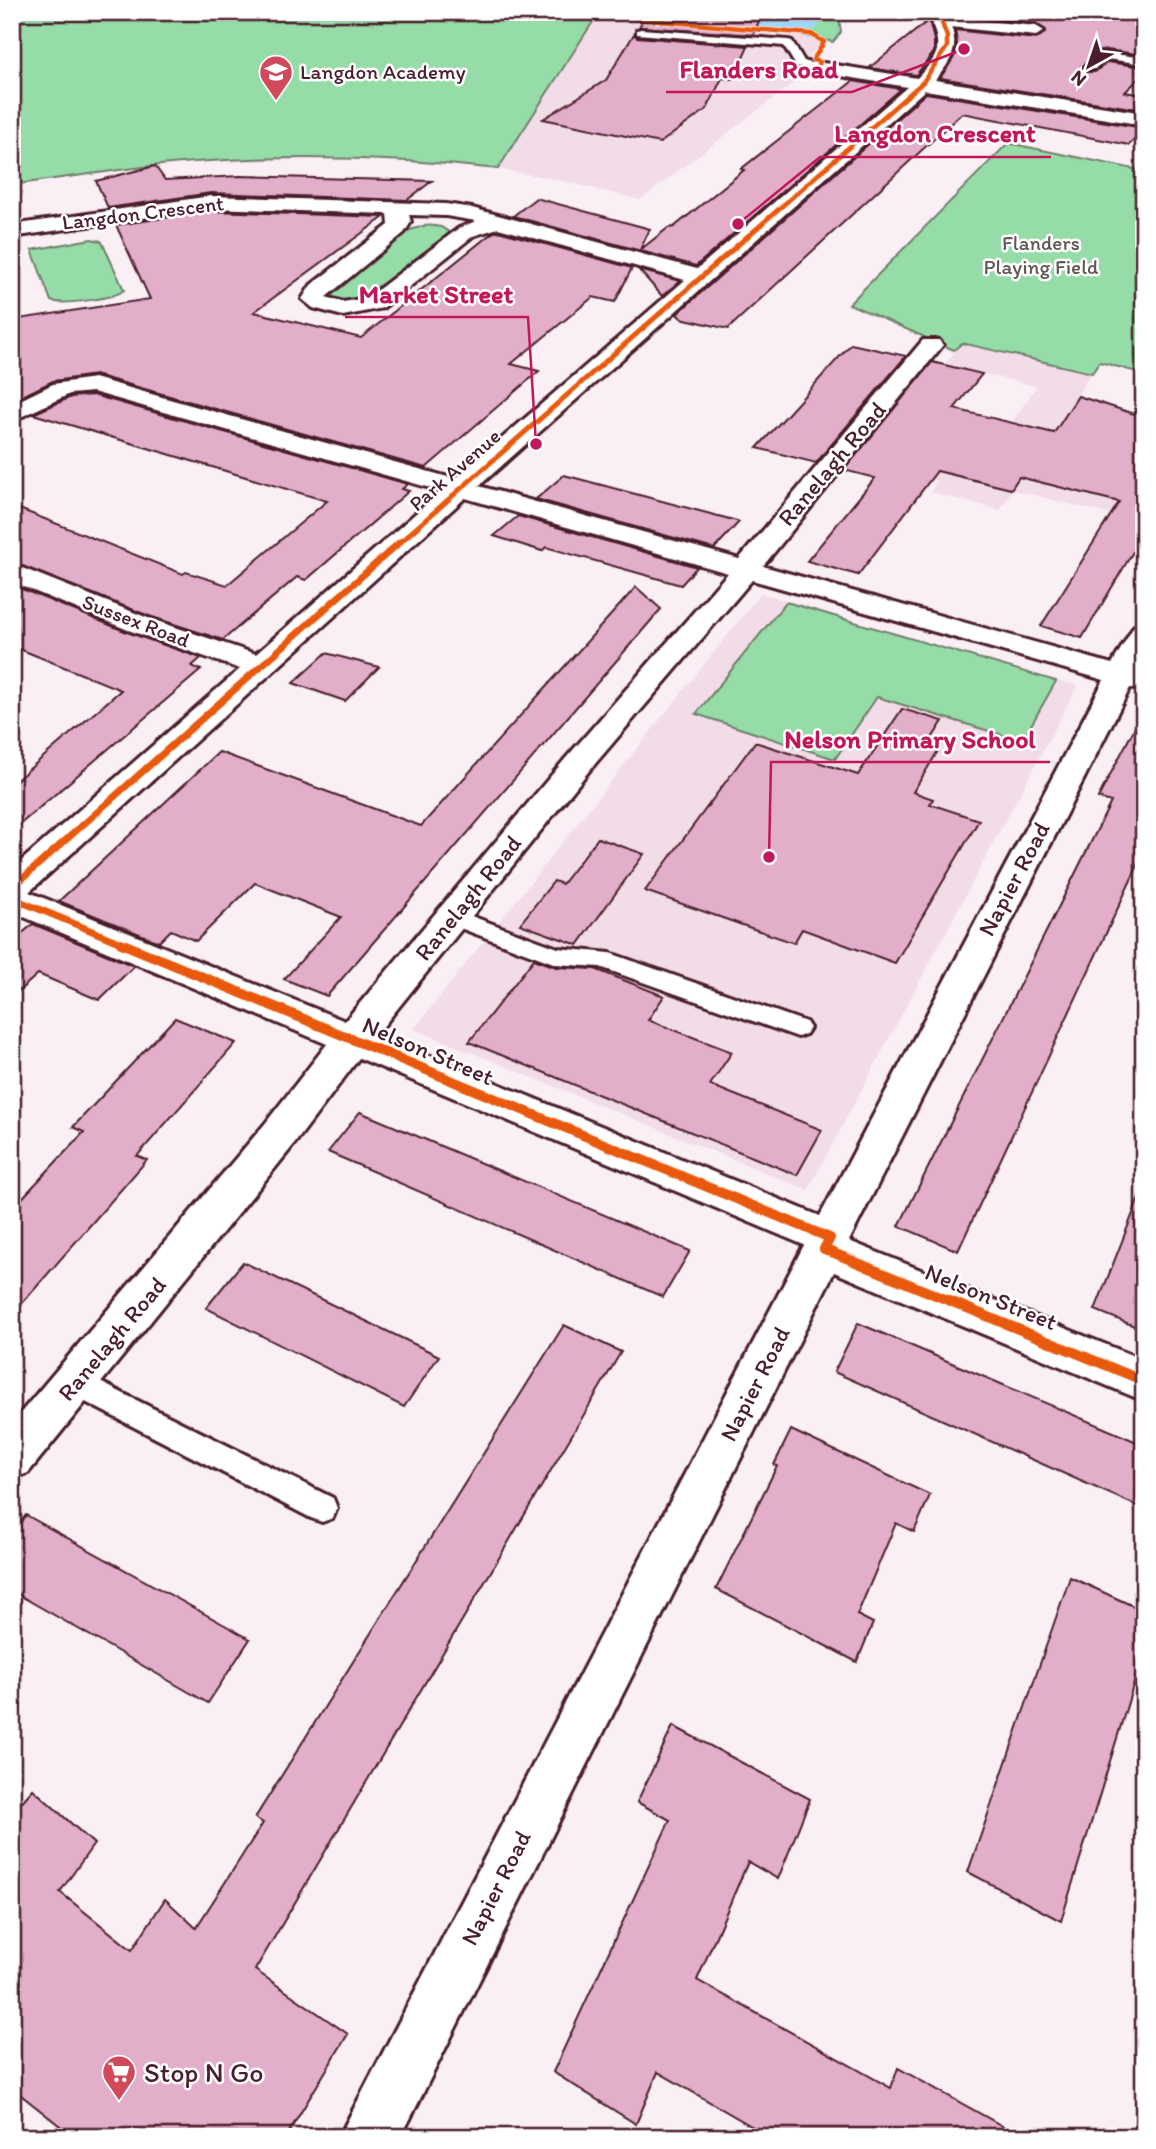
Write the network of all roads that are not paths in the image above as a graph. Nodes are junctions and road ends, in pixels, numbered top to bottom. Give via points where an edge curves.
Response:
1 (939, 17) edge
2 (641, 32) dead end
3 (1036, 32) dead end
4 (1144, 61) edge
5 (817, 67) joint
6 (1091, 67) dead end
7 (913, 91) junction
8 (1144, 119) edge
9 (400, 215) junction
10 (497, 221) junction
11 (12, 231) edge
12 (466, 232) junction
13 (700, 277) junction
14 (931, 345) dead end
15 (12, 414) edge
16 (462, 487) junction
17 (744, 568) junction
18 (12, 572) edge
19 (1144, 632) edge
20 (261, 666) junction
21 (1133, 679) edge
22 (17, 880) edge
23 (452, 918) junction
24 (798, 1028) dead end
25 (351, 1040) junction
26 (827, 1244) junction
27 (1144, 1381) edge
28 (76, 1383) junction
29 (12, 1458) edge
30 (321, 1508) dead end
31 (369, 2137) edge

1 - 3 street
1 - 7 street, Park Avenue via 947,47
2 - 5 lane via 788,43 800,64
4 - 6 lane via 1107,55
5 - 7 street
7 - 8 street
7 - 13 street, Park Avenue
9 - 10 street, Langdon Crescent via 446,209
9 - 11 street, Langdon Crescent via 211,202
9 - 12 street, Langdon Crescent via 448,223
9 - 12 street via 397,229 313,299 342,310 375,303
10 - 12 street
10 - 13 street, Langdon Crescent
13 - 16 street, Park Avenue
14 - 17 street, Ranelagh Road
15 - 16 street via 55,390 76,383 94,385
16 - 17 street
16 - 20 street, Park Avenue
17 - 21 street
17 - 23 street, Ranelagh Road
18 - 20 street, Sussex Road via 138,624
19 - 21 street, Napier Road
20 - 22 street, Park Avenue
21 - 26 street, Napier Road
22 - 25 street, Nelson Street
23 - 24 lane via 556,956 602,959
23 - 25 street, Ranelagh Road
25 - 26 street, Nelson Street
25 - 28 street, Ranelagh Road
26 - 27 street, Nelson Street
26 - 31 street, Napier Road
28 - 29 street, Ranelagh Road
28 - 30 lane

